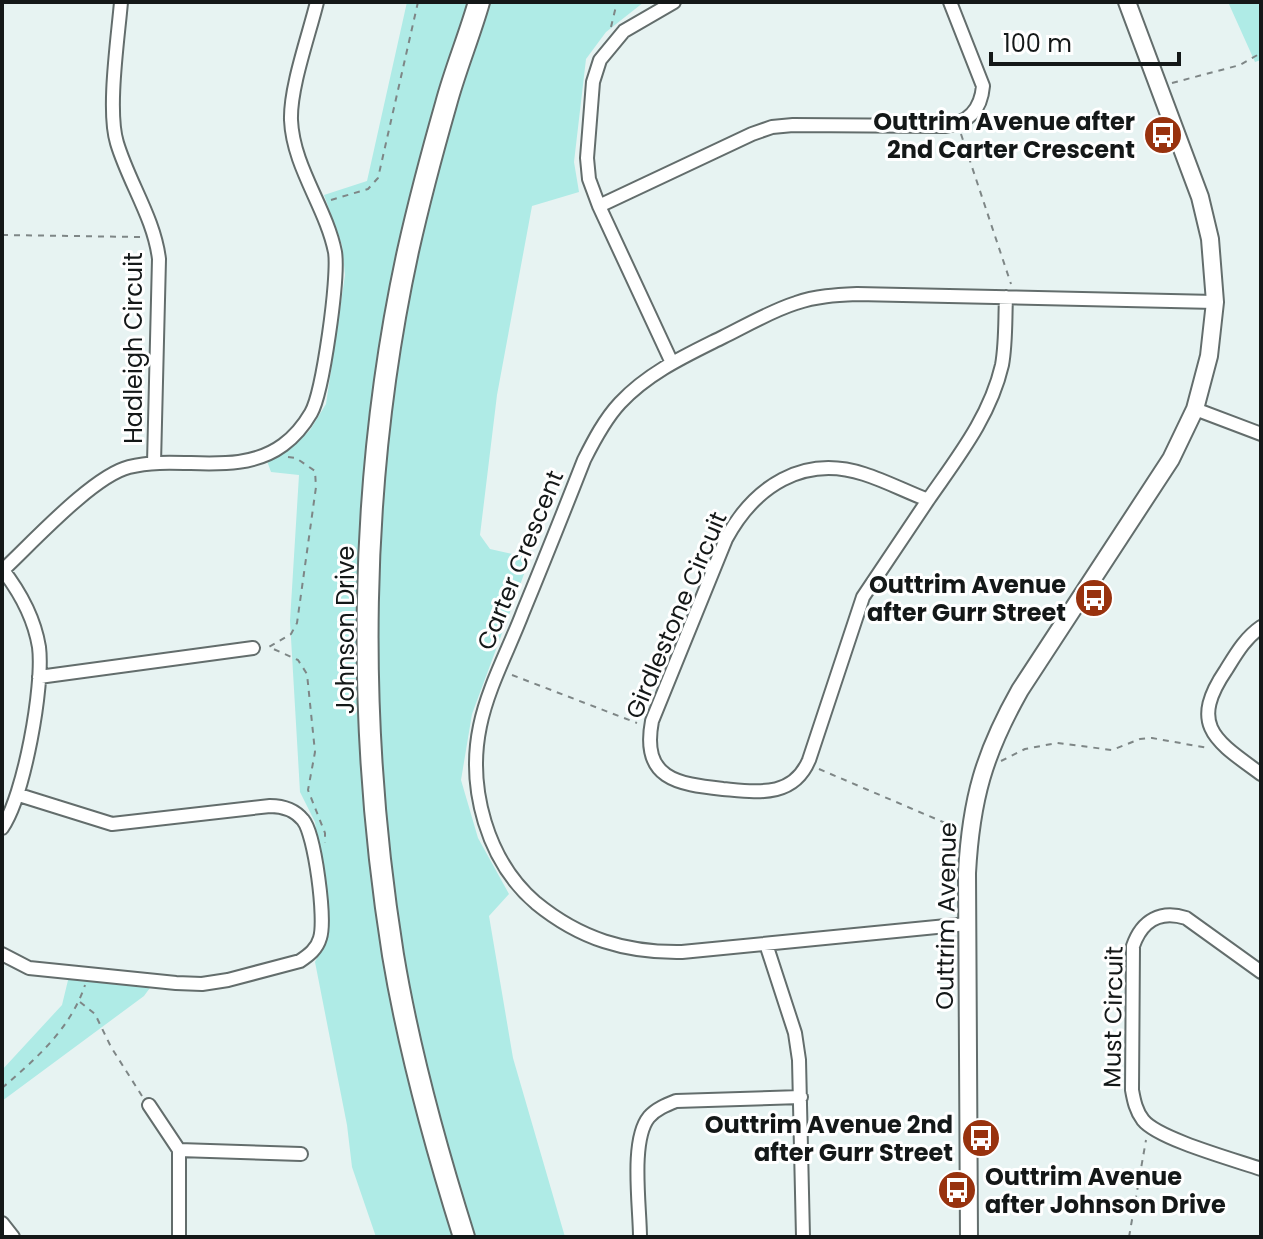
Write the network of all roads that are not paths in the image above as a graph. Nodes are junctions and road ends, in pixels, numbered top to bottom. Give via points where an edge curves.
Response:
1 (121, 2) edge
2 (317, 2) edge
3 (482, 2) edge
4 (674, 2) edge
5 (950, 2) edge
6 (1127, 2) edge
7 (599, 206) junction
8 (1010, 297) junction
9 (1215, 302) junction
10 (672, 363) junction
11 (1195, 409) junction
12 (1261, 434) edge
13 (154, 463) junction
14 (928, 500) junction
15 (2, 569) edge
16 (1261, 627) edge
17 (253, 648) dead end
18 (39, 677) junction
19 (1261, 774) edge
20 (19, 795) junction
21 (2, 828) edge
22 (967, 924) junction
23 (766, 944) junction
24 (2, 954) edge
25 (1261, 972) edge
26 (801, 1097) junction
27 (149, 1105) road end
28 (179, 1150) junction
29 (301, 1154) dead end
30 (1261, 1169) edge
31 (2, 1223) edge
32 (13, 1237) edge
33 (179, 1237) edge
34 (464, 1237) edge
35 (640, 1237) edge
36 (803, 1237) edge
37 (969, 1237) edge

1 - 13 street, Hadleigh Circuit via 113,122 159,259
2 - 13 street, Hadleigh Circuit via 291,118 294,142 335,251 319,392 298,431 262,456
3 - 34 main road, Johnson Drive via 446,102 408,252 386,371 372,504 367,635 372,786 394,957 414,1061
4 - 7 street via 615,39 600,60 593,82 587,158
5 - 7 street via 983,86 977,110 963,122 772,127
6 - 9 street, Outtrim Avenue via 1200,197
7 - 10 street
8 - 9 street, Carter Crescent
8 - 10 street, Carter Crescent via 857,294 810,299
8 - 14 street, Girdlestone Circuit via 993,395
9 - 11 street, Outtrim Avenue via 1209,356
10 - 23 street, Carter Crescent via 619,403 584,460 480,727 478,794 492,842 508,871 530,897 584,935 648,952
11 - 12 street
11 - 22 street, Outtrim Avenue via 1171,459 999,727 977,788 969,830
13 - 15 street, Hadleigh Circuit via 131,466 100,481
14 - 14 street, Girdlestone Circuit via 863,597 807,764 796,780 776,791 760,792 684,784 658,767 651,752 651,728 726,539 746,506 765,489 800,473 838,469 863,473
15 - 18 street via 32,619
16 - 19 street via 1248,636 1209,700 1209,724 1220,742
17 - 18 street
18 - 20 street
20 - 21 street
20 - 24 street via 112,824 282,806 293,810 309,830 322,934 300,961 202,984 29,968
22 - 23 street, Carter Crescent
22 - 37 street, Outtrim Avenue
23 - 26 street via 795,1033
25 - 30 street, Must Circuit via 1186,918 1174,915 1145,924 1133,946 1132,1090 1143,1120 1163,1134
26 - 35 street via 676,1101 648,1117 639,1140
26 - 36 street
27 - 28 street
28 - 29 street
28 - 33 street
31 - 32 street

